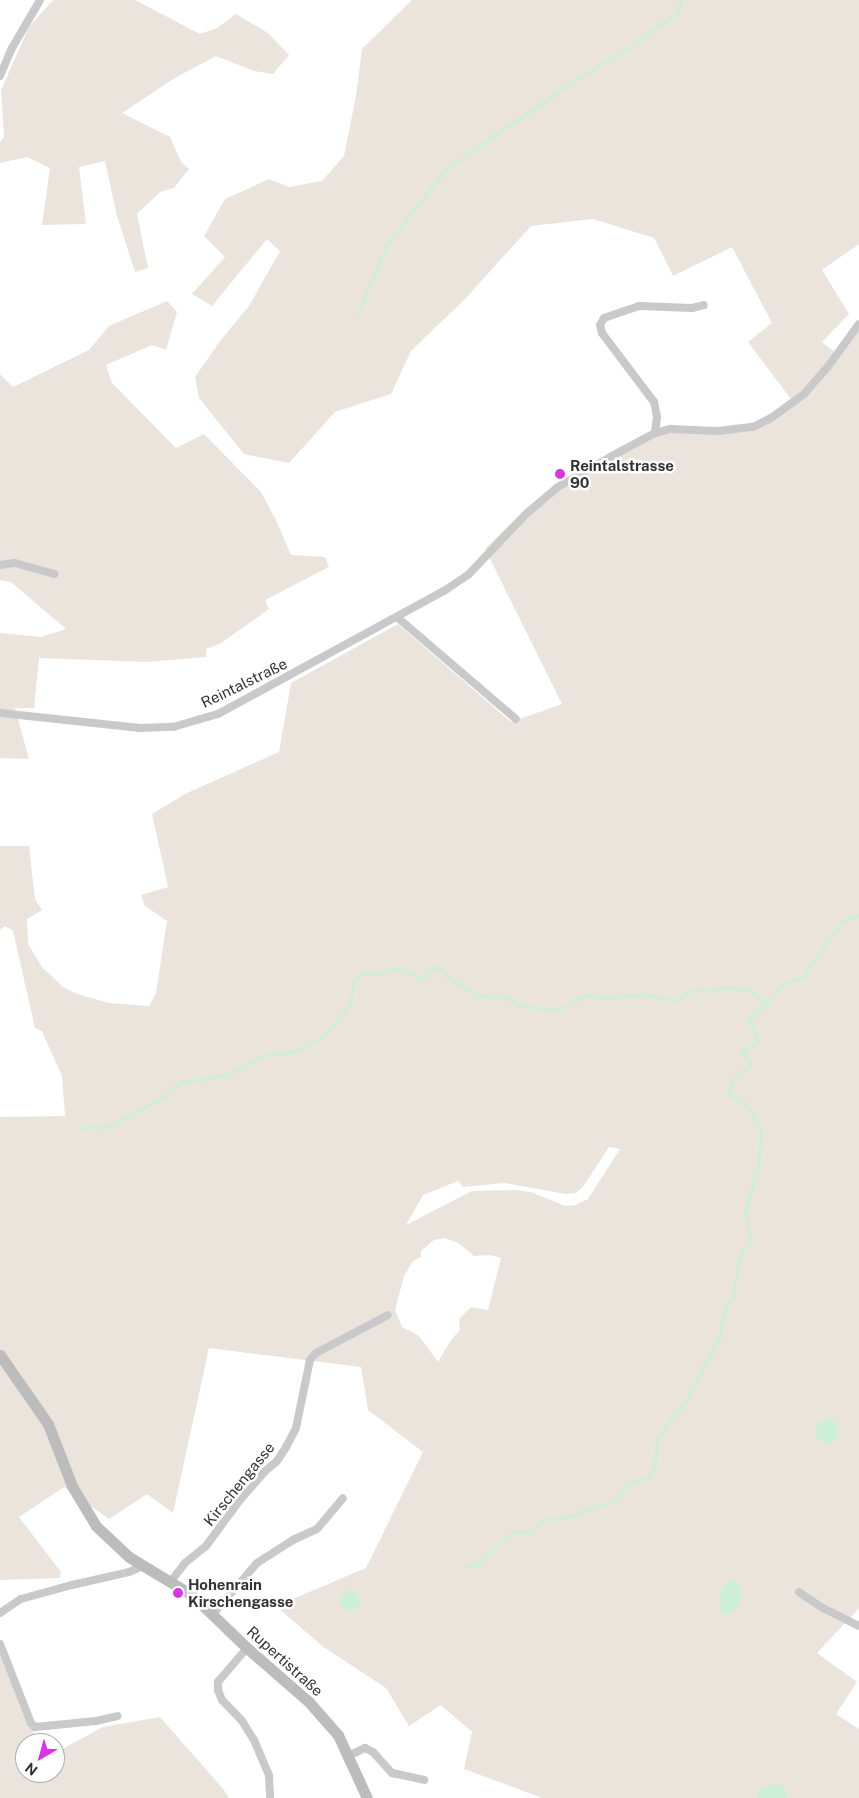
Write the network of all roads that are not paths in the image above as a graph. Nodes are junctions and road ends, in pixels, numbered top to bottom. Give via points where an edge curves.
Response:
1 (40, 0) edge
2 (0, 76) edge
3 (704, 305) dead end
4 (859, 324) edge
5 (655, 434) junction
6 (0, 565) edge
7 (54, 574) dead end
8 (398, 618) junction
9 (0, 713) edge
10 (516, 719) dead end
11 (388, 1315) dead end
12 (0, 1355) edge
13 (343, 1498) dead end
14 (143, 1566) junction
15 (171, 1581) junction
16 (799, 1592) dead end
17 (0, 1613) edge
18 (213, 1614) junction
19 (859, 1626) edge
20 (0, 1644) edge
21 (247, 1648) junction
22 (117, 1716) dead end
23 (348, 1756) junction
24 (424, 1780) dead end
25 (270, 1798) edge
26 (367, 1798) edge

1 - 2 street
3 - 5 street via 692,308 639,306 604,318 600,325 602,333 654,402 657,417
4 - 5 street, Reintalstraße via 804,394 771,418 753,427 718,431 670,429
5 - 8 street, Reintalstraße via 558,487 526,514 468,574
6 - 7 street via 15,563
8 - 9 street, Reintalstraße via 218,714 174,727 140,728
8 - 10 street
11 - 15 street, Kirschengasse via 316,1353 310,1360 296,1428 286,1447 206,1546 185,1562
12 - 14 main road, Rupertistraße via 48,1424 72,1486 89,1517 118,1548
13 - 18 street via 318,1529 256,1563
14 - 15 main road, Rupertistraße
14 - 17 street via 21,1599
15 - 18 main road, Rupertistraße
16 - 19 street
18 - 21 main road, Rupertistraße
20 - 22 street via 35,1728
21 - 23 main road, Rupertistraße via 329,1722
21 - 25 street via 218,1682 218,1690 222,1700 254,1740 269,1776
23 - 24 street via 366,1748 392,1773
23 - 26 main road, Rupertistraße

